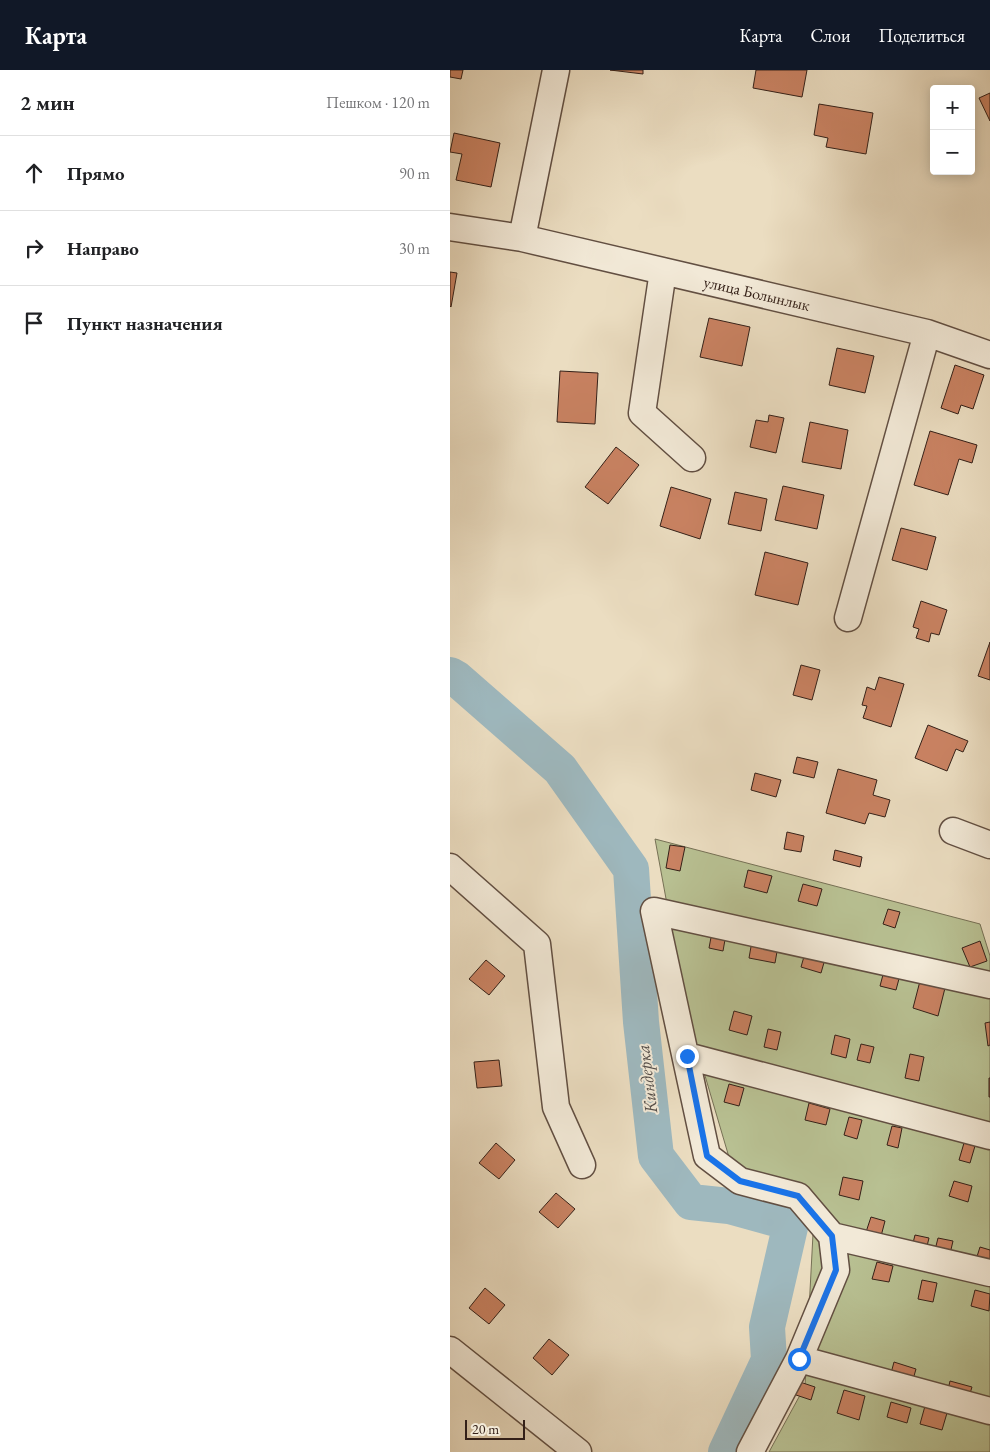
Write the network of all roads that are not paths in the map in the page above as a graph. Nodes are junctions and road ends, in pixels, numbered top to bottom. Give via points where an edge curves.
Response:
1 (556, 70) edge
2 (450, 227) edge
3 (522, 238) junction
4 (663, 271) junction
5 (926, 333) junction
6 (990, 354) edge
7 (692, 458) dead end
8 (848, 618) dead end
9 (953, 831) dead end
10 (990, 845) edge
11 (450, 867) edge
12 (990, 985) edge
13 (687, 1056) junction
14 (990, 1136) edge
15 (582, 1165) dead end
16 (832, 1236) junction
17 (990, 1273) edge
18 (450, 1350) edge
19 (799, 1359) junction
20 (990, 1411) edge
21 (578, 1452) edge
22 (750, 1452) edge

1 - 3 street
2 - 3 street, улица Болынлык
3 - 4 street, улица Болынлык
4 - 5 street, улица Болынлык
4 - 7 street via 642,412
5 - 6 street, улица Болынлык
5 - 8 street
9 - 10 street
11 - 15 street via 537,944 556,1107
12 - 13 street via 654,911
13 - 14 street
13 - 16 street via 707,1156 740,1181 798,1196
16 - 17 street
16 - 19 street via 836,1270
18 - 21 street
19 - 20 street
19 - 22 street

